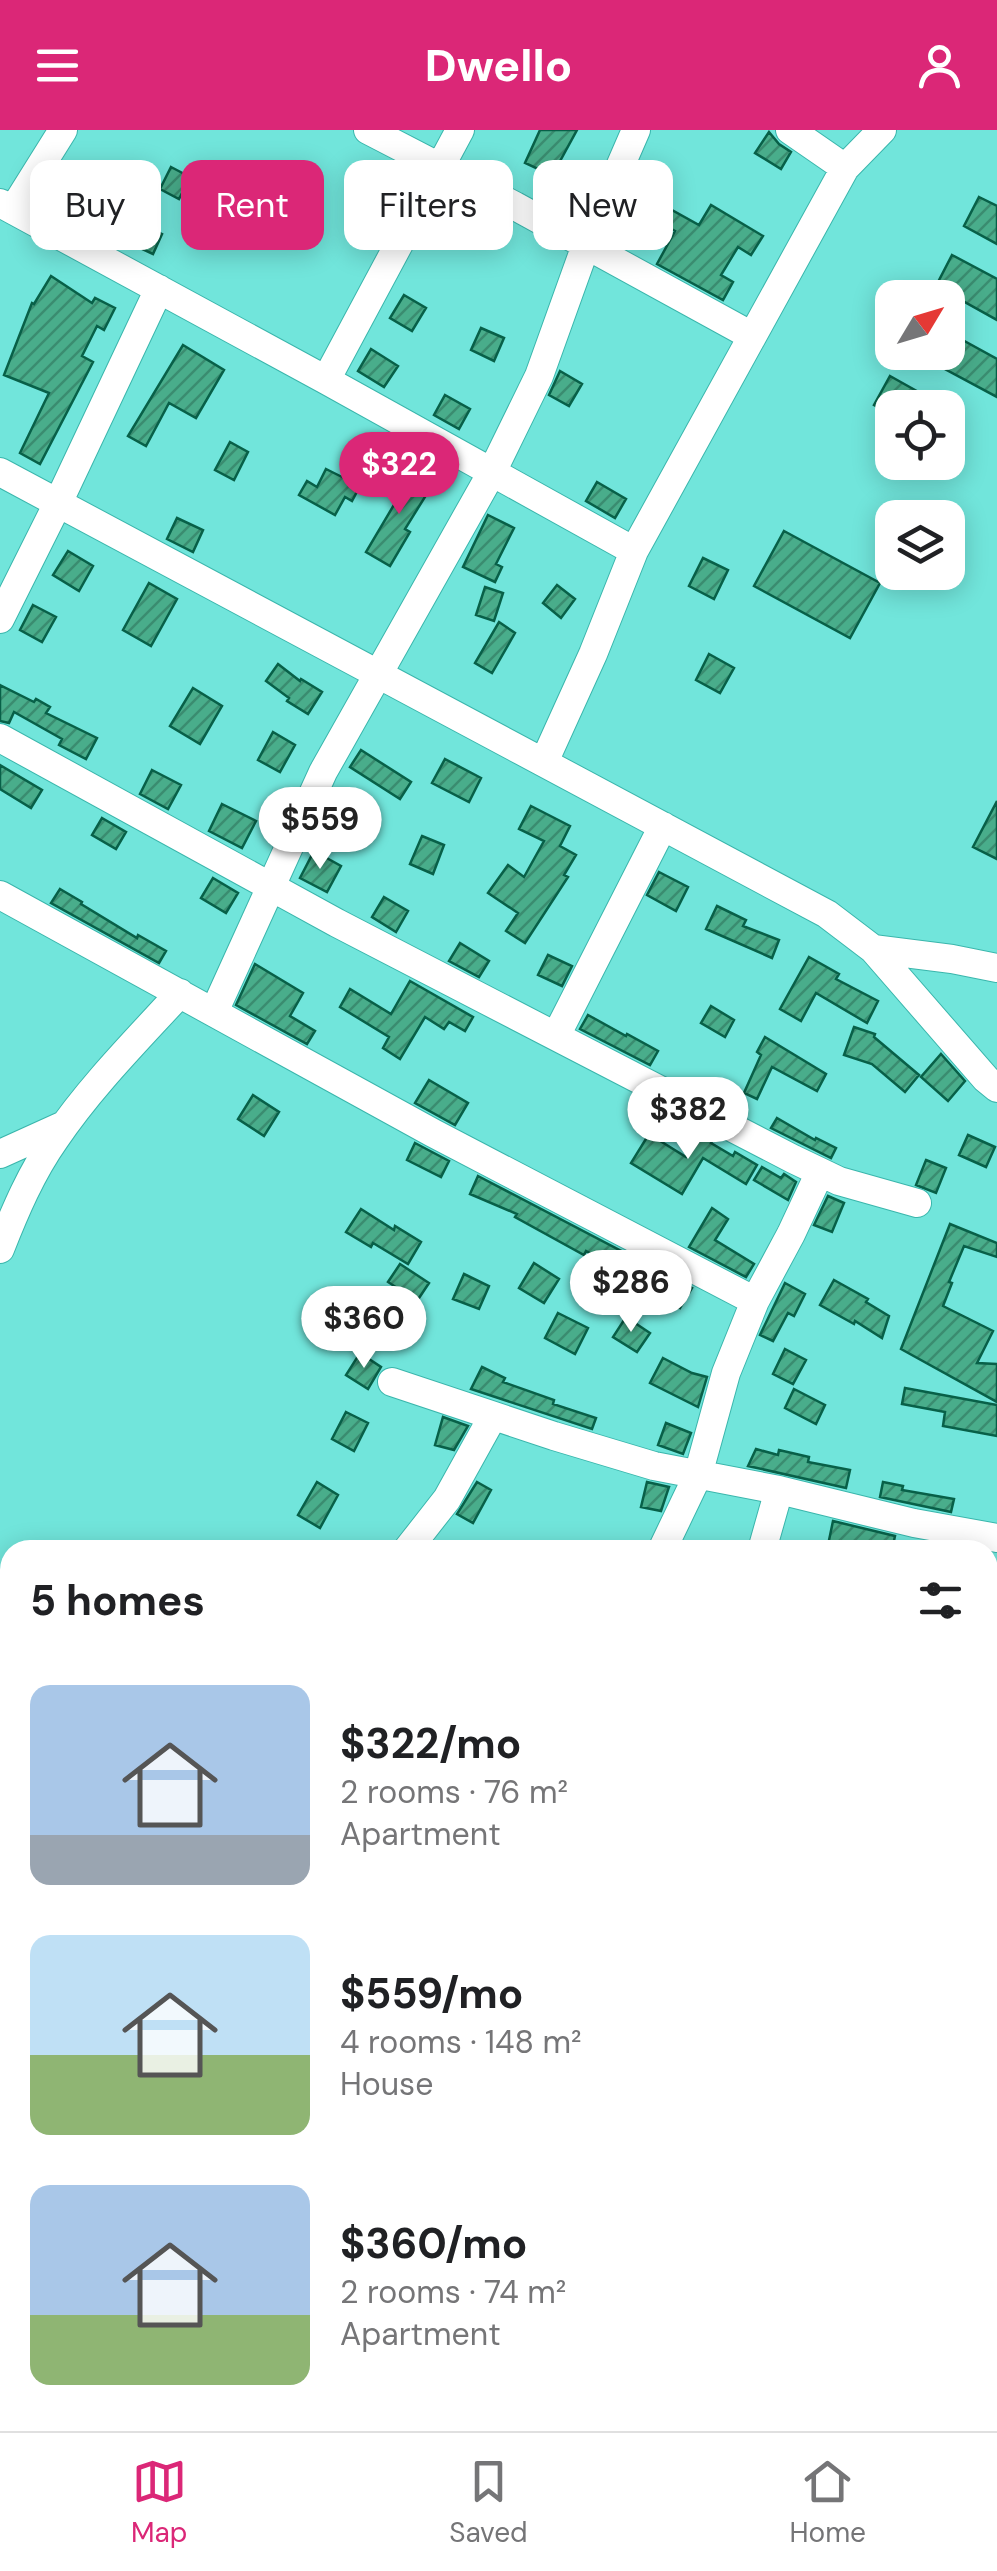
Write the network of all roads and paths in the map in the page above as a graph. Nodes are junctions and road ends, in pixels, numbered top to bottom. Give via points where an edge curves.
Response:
1 (63, 130) edge
2 (368, 130) edge
3 (460, 130) edge
4 (636, 130) edge
5 (790, 130) edge
6 (882, 130) edge
7 (426, 160) edge
8 (446, 160) edge
9 (623, 160) edge
10 (845, 168) junction
11 (7, 207) edge
12 (397, 250) edge
13 (584, 250) edge
14 (595, 250) edge
15 (159, 289) junction
16 (752, 336) junction
17 (326, 380) junction
18 (0, 472) edge
19 (492, 472) junction
20 (58, 503) junction
21 (634, 551) junction
22 (0, 619) edge
23 (380, 674) junction
24 (0, 738) edge
25 (544, 762) junction
26 (663, 826) junction
27 (272, 888) junction
28 (0, 895) edge
29 (873, 949) junction
30 (997, 968) edge
31 (180, 993) junction
32 (214, 1012) junction
33 (556, 1036) junction
34 (997, 1088) edge
35 (65, 1125) junction
36 (0, 1154) edge
37 (820, 1172) junction
38 (917, 1202) dead end
39 (0, 1249) edge
40 (755, 1301) junction
41 (392, 1382) dead end
42 (493, 1416) junction
43 (698, 1475) junction
44 (780, 1490) junction
45 (914, 1523) junction
46 (997, 1538) edge
47 (414, 1540) edge
48 (667, 1540) edge
49 (765, 1540) edge
50 (908, 1540) edge

1 - 11 street
2 - 7 street
3 - 8 street
4 - 9 street
5 - 10 street
6 - 10 street
10 - 16 street
11 - 15 street
12 - 17 street
13 - 19 street via 539,376
14 - 16 street
15 - 17 street
15 - 20 street
16 - 21 street
17 - 19 street
18 - 20 street
19 - 21 street
19 - 23 street
20 - 22 street
20 - 23 street
21 - 25 street
23 - 25 street
23 - 27 street via 323,772
24 - 27 street
25 - 26 street
26 - 29 street via 826,914
26 - 33 street
27 - 32 street
27 - 33 street
28 - 31 street
29 - 30 street
29 - 34 street
31 - 32 street
31 - 35 street
32 - 40 street
33 - 37 street
35 - 36 street
35 - 39 street via 20,1200
37 - 38 street
37 - 40 street
40 - 43 street via 726,1373
41 - 42 street
42 - 43 street
42 - 47 street via 447,1499
43 - 44 street
43 - 48 street
44 - 45 street
44 - 49 street
45 - 46 street
45 - 50 street

